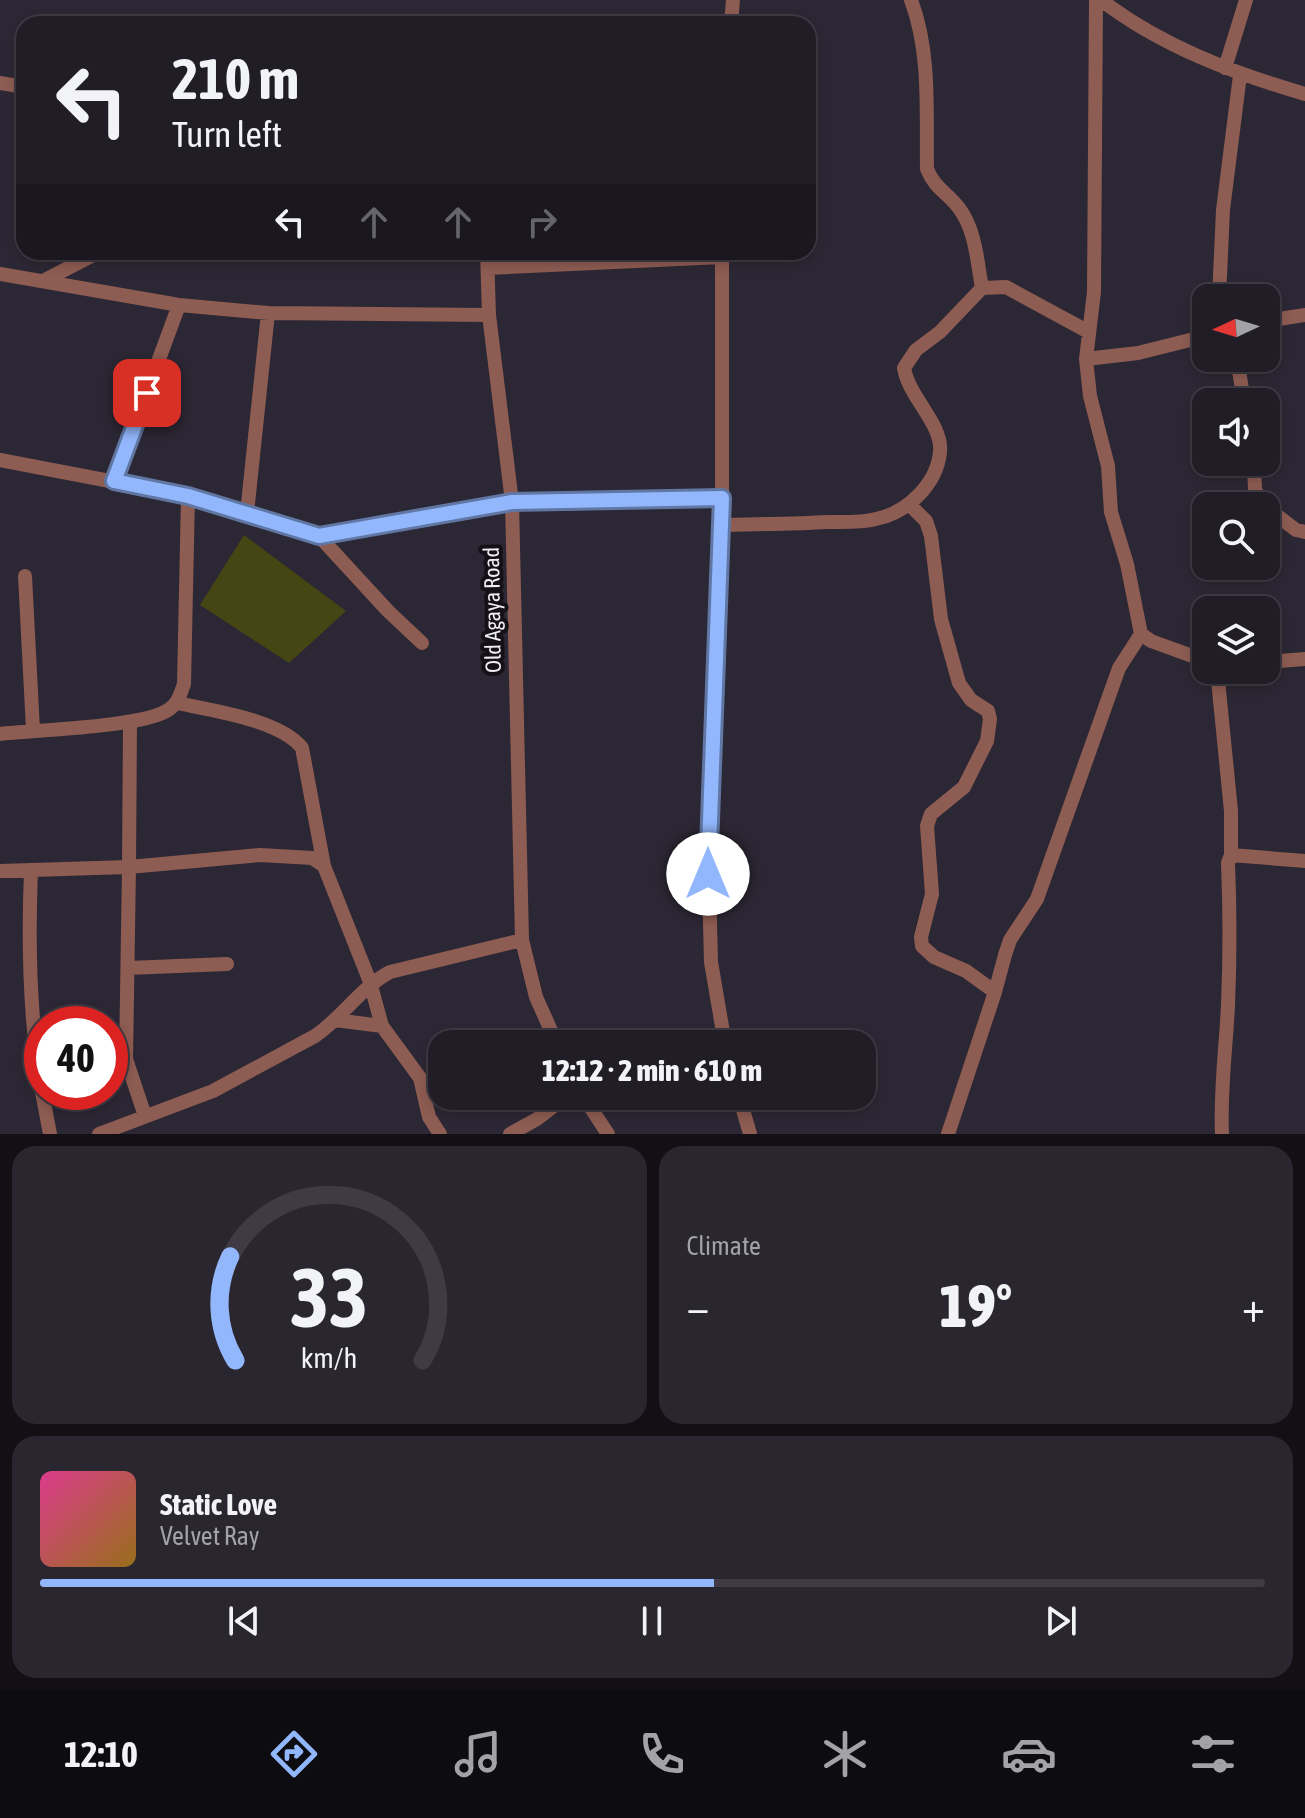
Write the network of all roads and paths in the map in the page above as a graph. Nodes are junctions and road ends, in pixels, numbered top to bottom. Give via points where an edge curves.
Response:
1 (911, 0) edge
2 (1098, 0) edge
3 (1246, 0) edge
4 (1225, 68) junction
5 (1240, 75) junction
6 (1305, 94) edge
7 (84, 260) edge
8 (488, 260) edge
9 (632, 260) edge
10 (722, 260) edge
11 (488, 268) junction
12 (0, 274) edge
13 (43, 281) junction
14 (1220, 284) edge
15 (982, 288) junction
16 (179, 305) junction
17 (268, 313) junction
18 (489, 315) junction
19 (1305, 315) edge
20 (1280, 319) edge
21 (1087, 331) junction
22 (1192, 340) edge
23 (1086, 359) junction
24 (0, 460) edge
25 (114, 481) junction
26 (188, 496) junction
27 (722, 498) junction
28 (512, 502) junction
29 (910, 505) junction
30 (247, 513) junction
31 (1280, 518) edge
32 (721, 525) junction
33 (1305, 532) edge
34 (319, 536) junction
35 (25, 576) dead end
36 (1141, 634) junction
37 (422, 643) dead end
38 (1192, 656) edge
39 (1305, 659) edge
40 (1280, 661) edge
41 (1218, 684) edge
42 (177, 703) junction
43 (130, 722) junction
44 (33, 730) junction
45 (0, 734) edge
46 (1231, 855) junction
47 (1305, 861) edge
48 (324, 866) junction
49 (129, 867) junction
50 (31, 870) junction
51 (0, 871) edge
52 (522, 940) junction
53 (227, 964) dead end
54 (128, 968) junction
55 (370, 982) junction
56 (995, 992) junction
57 (33, 1006) edge
58 (335, 1020) junction
59 (382, 1026) junction
60 (551, 1030) edge
61 (723, 1030) edge
62 (45, 1110) edge
63 (549, 1110) edge
64 (592, 1110) edge
65 (743, 1110) edge
66 (145, 1116) junction
67 (50, 1134) edge
68 (99, 1134) edge
69 (440, 1134) edge
70 (510, 1134) edge
71 (608, 1134) edge
72 (750, 1134) edge
73 (948, 1134) edge
74 (1222, 1134) edge

1 - 15 street via 924,53 927,169 933,184 958,206 972,228
2 - 4 street via 1131,23
2 - 21 street via 1094,292
3 - 4 street
4 - 5 street
5 - 6 street
5 - 14 street
7 - 13 street
8 - 11 street, Old Agaya Road
9 - 11 street
10 - 27 street
11 - 18 street, Old Agaya Road
12 - 13 street
13 - 16 street
15 - 21 street via 1006,287
15 - 29 street via 904,368 941,450 932,478
16 - 17 street
16 - 25 street
17 - 18 street
17 - 30 street
18 - 28 street, Old Agaya Road
19 - 20 street
21 - 23 street
22 - 23 street
23 - 36 street via 1108,466 1111,512
24 - 25 street
25 - 26 street
26 - 30 street
26 - 42 street via 184,684
27 - 28 street
27 - 32 street
28 - 34 street
28 - 52 street, Old Agaya Road
29 - 32 street via 877,519
29 - 56 street via 926,521 931,536 941,619 959,683 990,719 987,741 964,787 931,814 927,826 932,894 922,946
30 - 34 street
31 - 33 street
32 - 61 street via 708,845 711,962
34 - 37 street
35 - 44 street
36 - 38 street
36 - 56 street via 1119,668 1037,899 1010,940
39 - 40 street
41 - 46 street
42 - 43 street via 165,713
42 - 48 street via 249,718 296,741 302,748
43 - 44 street
43 - 49 street
44 - 45 street
46 - 47 street
46 - 74 street
48 - 49 street via 312,858 260,855
48 - 55 street
49 - 50 street
49 - 54 street
50 - 51 street
50 - 57 street via 28,944
52 - 55 street via 390,972
52 - 60 street, Old Agaya Road via 536,997
53 - 54 street
54 - 66 street via 126,1059
55 - 58 street
55 - 59 street
56 - 73 street
58 - 59 street
58 - 66 street via 213,1091
59 - 69 street via 420,1078 429,1117
62 - 67 street
63 - 70 street
64 - 71 street
65 - 72 street
66 - 68 street

